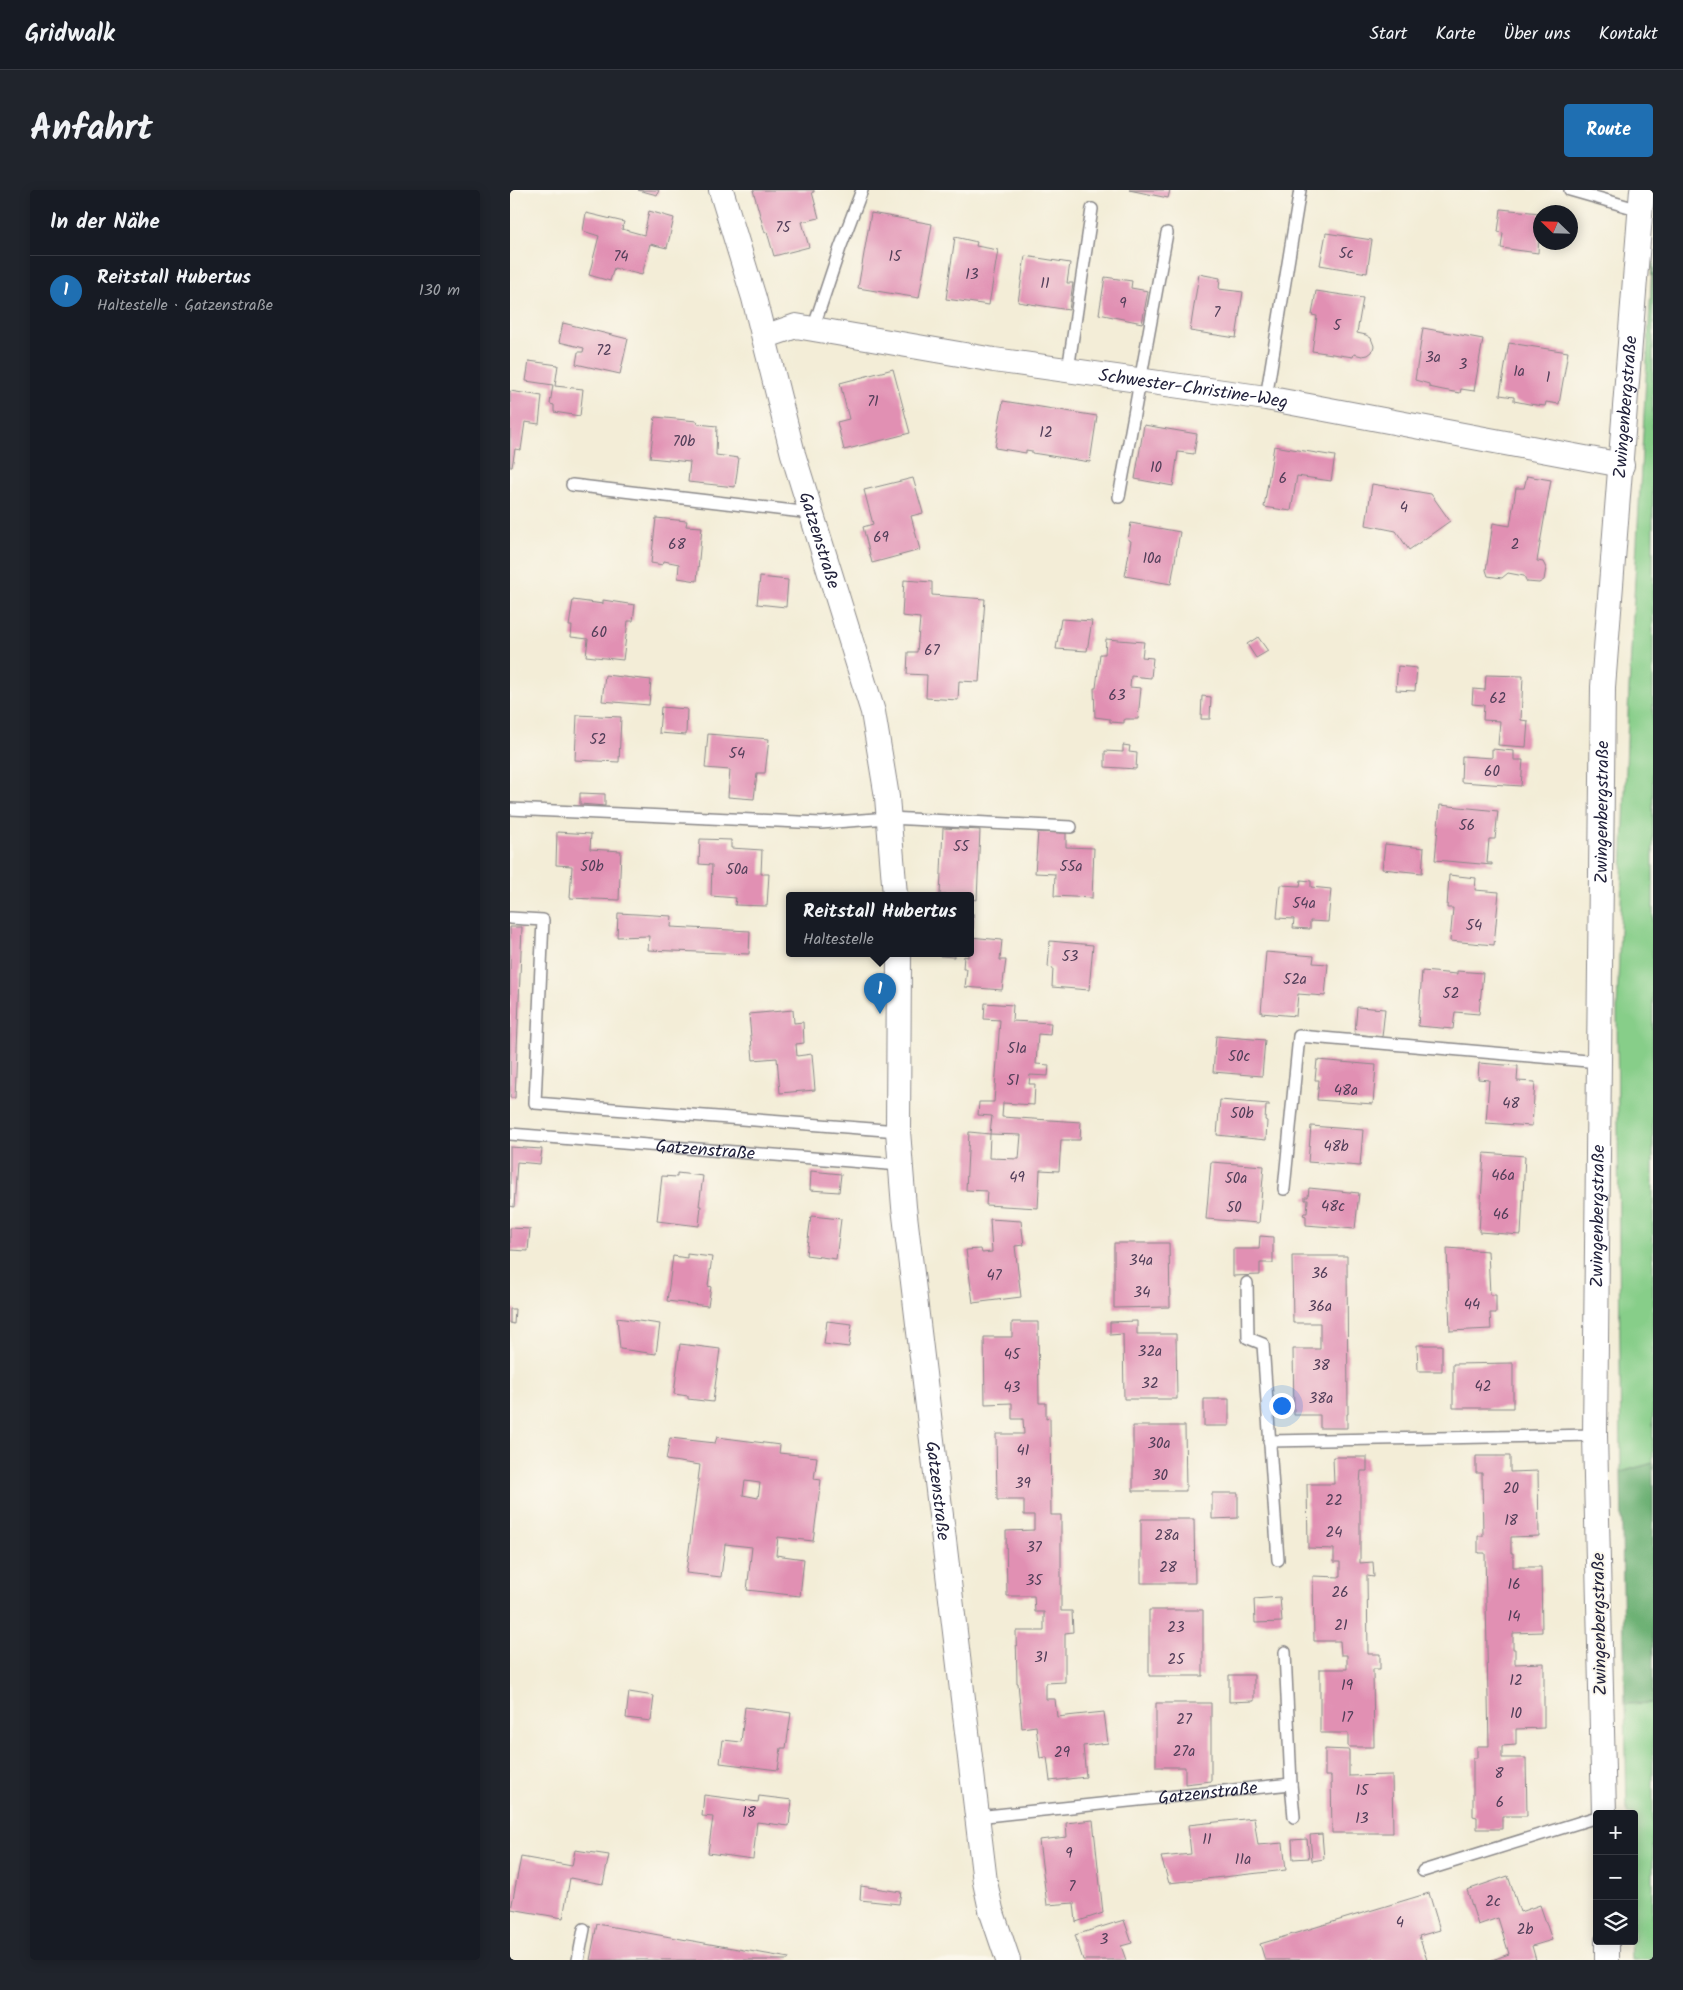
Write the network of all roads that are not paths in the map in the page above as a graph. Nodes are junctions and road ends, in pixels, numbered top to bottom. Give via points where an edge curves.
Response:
1 (721, 190) edge
2 (862, 190) edge
3 (1300, 190) edge
4 (1570, 190) edge
5 (1641, 200) edge
6 (1092, 209) dead end
7 (1167, 233) dead end
8 (812, 329) junction
9 (764, 337) junction
10 (1068, 370) junction
11 (1140, 380) junction
12 (1266, 398) junction
13 (1622, 465) junction
14 (572, 485) dead end
15 (1119, 497) dead end
16 (811, 513) junction
17 (510, 809) edge
18 (889, 818) junction
19 (1071, 826) dead end
20 (895, 892) edge
21 (510, 918) edge
22 (899, 957) edge
23 (1598, 1062) junction
24 (898, 1131) junction
25 (510, 1134) edge
26 (900, 1165) junction
27 (1284, 1189) dead end
28 (1247, 1283) dead end
29 (1595, 1435) junction
30 (1269, 1441) junction
31 (1278, 1560) dead end
32 (1285, 1652) dead end
33 (1290, 1784) junction
34 (1604, 1810) edge
35 (977, 1817) junction
36 (1294, 1817) dead end
37 (1593, 1818) edge
38 (1423, 1871) dead end
39 (584, 1929) dead end
40 (1607, 1945) edge
41 (578, 1960) edge
42 (1008, 1960) edge
43 (1607, 1960) edge

1 - 9 street, Gatzenstraße
2 - 8 lane
3 - 12 lane
4 - 5 lane
5 - 13 street, Zwingenbergstraße
6 - 10 lane
7 - 11 lane
8 - 9 street, Schwester-Christine-Weg via 796,326
8 - 10 street, Schwester-Christine-Weg
9 - 16 street, Gatzenstraße
10 - 11 street, Schwester-Christine-Weg
11 - 12 street, Schwester-Christine-Weg
11 - 15 lane
12 - 13 street, Schwester-Christine-Weg
13 - 23 street, Zwingenbergstraße via 1603,687
14 - 16 lane
16 - 18 street, Gatzenstraße via 873,712 884,768
17 - 18 lane via 821,823
18 - 19 lane
18 - 20 street, Gatzenstraße
21 - 24 lane via 543,920 535,1103
22 - 24 street, Gatzenstraße
23 - 27 lane via 1299,1036
23 - 29 street, Zwingenbergstraße
24 - 26 street, Gatzenstraße
25 - 26 lane, Gatzenstraße
26 - 35 street, Gatzenstraße
28 - 30 lane via 1248,1338 1263,1344
29 - 30 lane
29 - 34 street, Zwingenbergstraße
30 - 31 lane
32 - 33 lane
33 - 35 lane, Gatzenstraße
33 - 36 lane
35 - 42 street, Gatzenstraße via 991,1910
37 - 38 lane
39 - 41 lane
40 - 43 street

